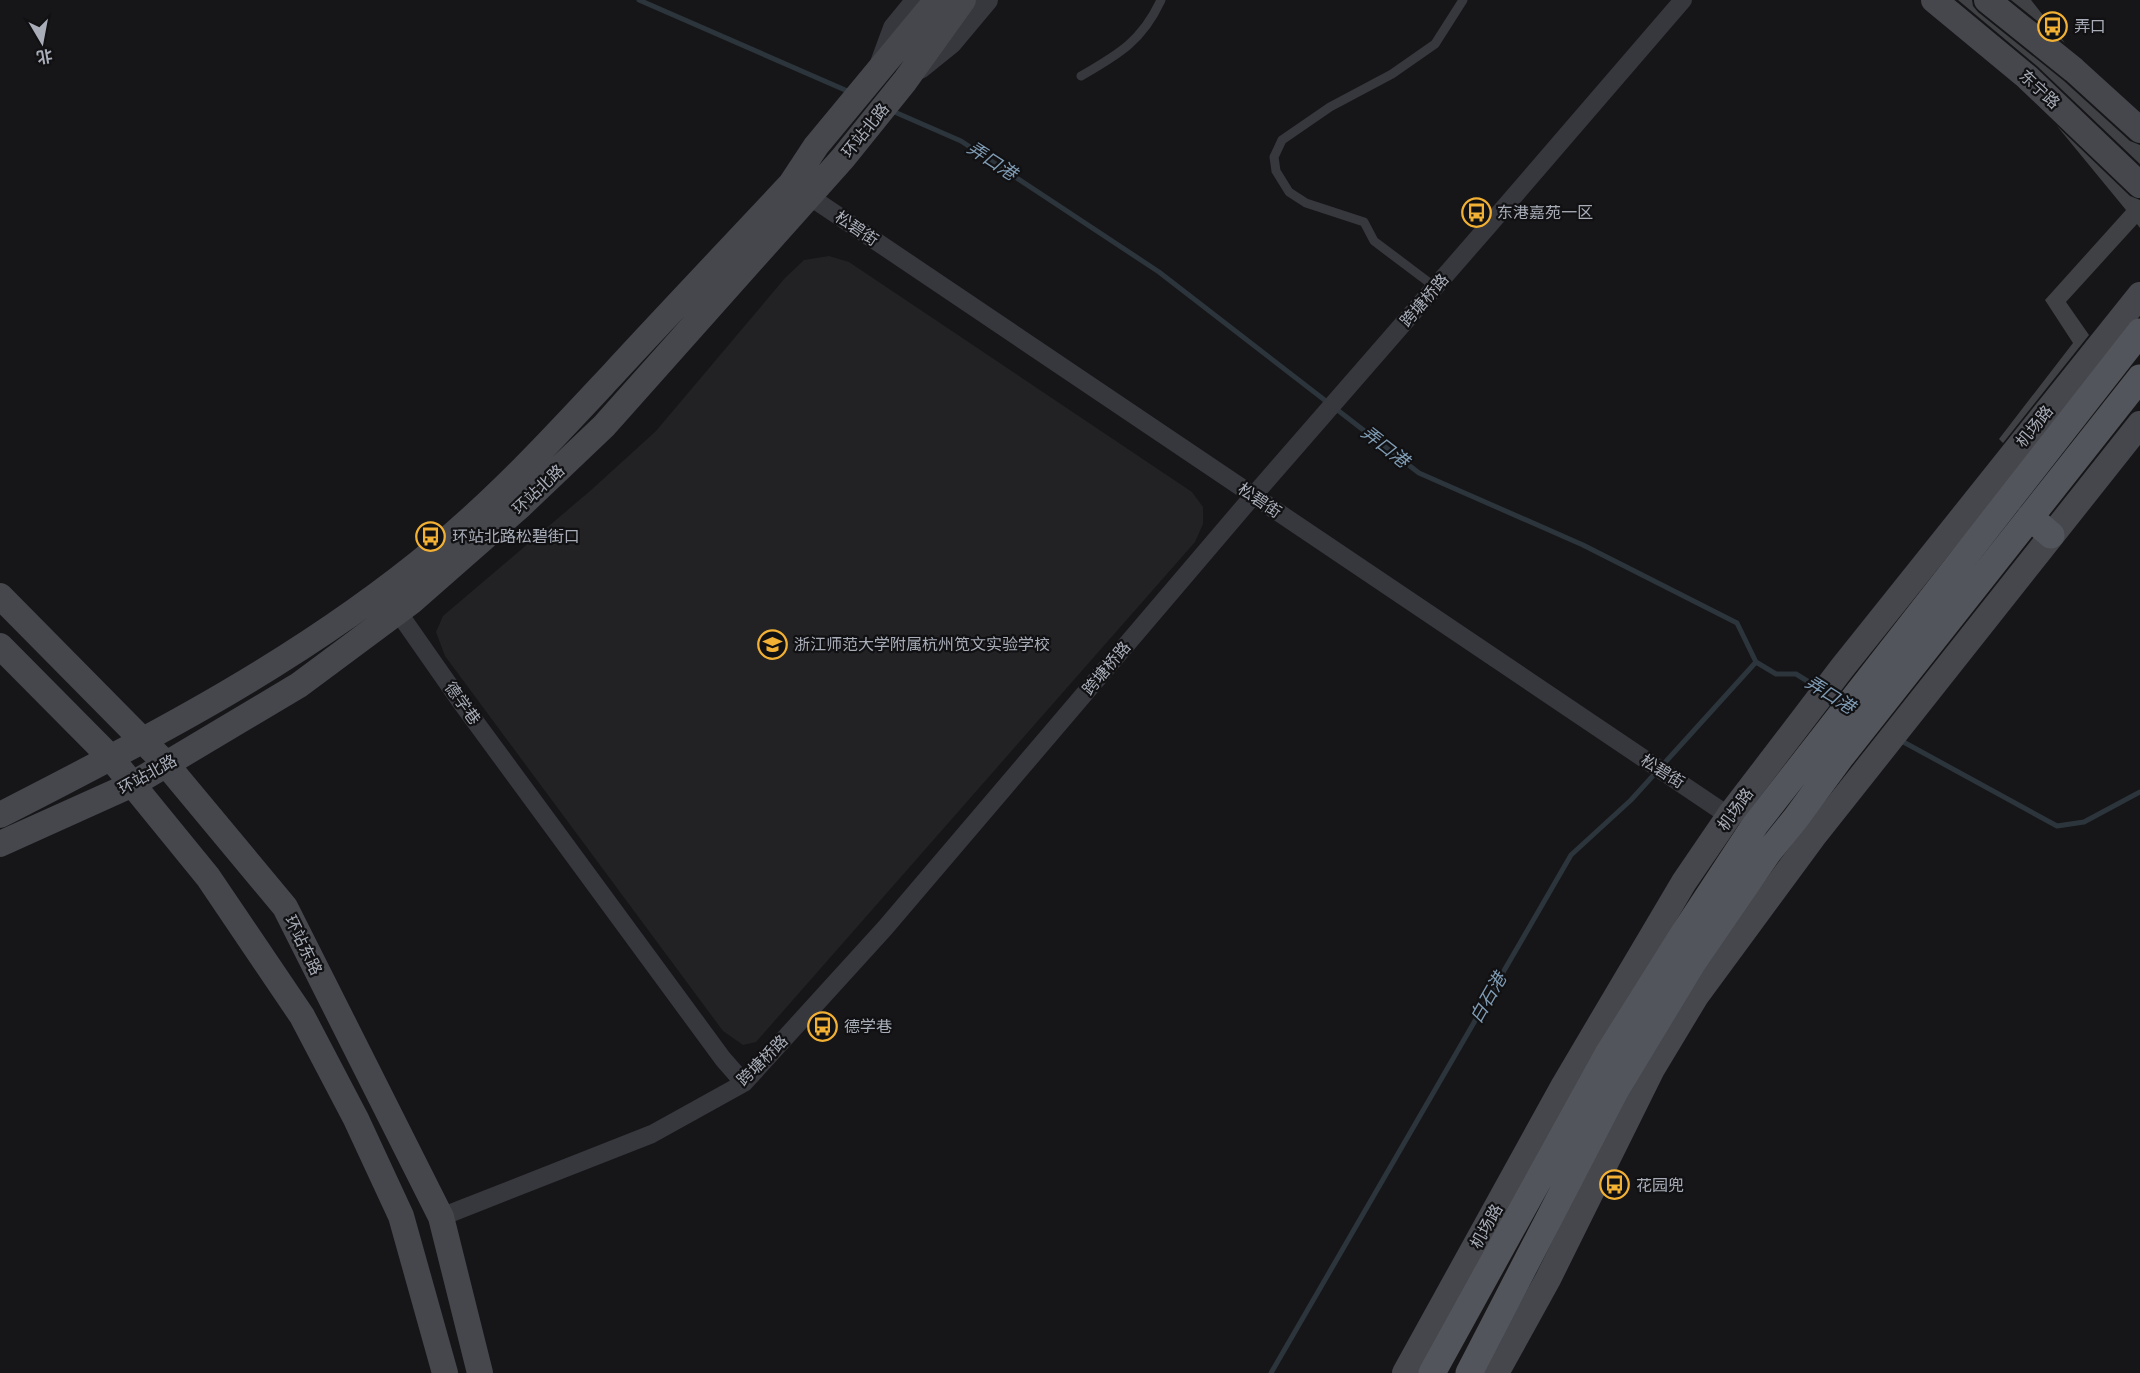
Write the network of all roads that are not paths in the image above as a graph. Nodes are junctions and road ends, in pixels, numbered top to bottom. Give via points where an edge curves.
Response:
1 (917, 0) edge
2 (937, 0) edge
3 (963, 0) edge
4 (987, 0) edge
5 (1161, 0) edge
6 (1463, 0) edge
7 (1683, 0) edge
8 (1934, 0) edge
9 (1987, 0) edge
10 (877, 73) junction
11 (1081, 76) dead end
12 (905, 81) junction
13 (2140, 130) edge
14 (2140, 185) edge
15 (801, 190) junction
16 (1435, 287) junction
17 (2140, 295) edge
18 (2140, 332) edge
19 (2140, 378) edge
20 (2140, 424) edge
21 (1253, 496) junction
22 (2030, 517) junction
23 (2051, 535) junction
24 (0, 596) edge
25 (398, 612) junction
26 (0, 646) edge
27 (142, 741) junction
28 (111, 758) junction
29 (166, 764) junction
30 (133, 784) junction
31 (0, 814) edge
32 (1729, 816) junction
33 (1805, 828) junction
34 (0, 844) edge
35 (744, 1083) junction
36 (441, 1217) junction
37 (1492, 1239) junction
38 (445, 1373) edge
39 (480, 1373) edge
40 (1405, 1373) edge
41 (1432, 1373) edge
42 (1469, 1373) edge
43 (1496, 1373) edge

1 - 10 street via 894,28
2 - 10 main road, 环站北路
3 - 12 main road, 环站北路
4 - 12 street via 951,43
5 - 11 lane via 1137,39
6 - 16 lane via 1435,44 1282,140 1274,157 1276,171 1289,192 1306,203 1364,222 1374,241
7 - 16 street, 跨塘桥路
8 - 14 main road, 东宁路 via 2027,76
9 - 13 main road via 2052,51
10 - 15 main road, 环站北路 via 816,146
12 - 15 main road, 环站北路 via 843,158
15 - 21 street, 松碧街
15 - 25 main road, 环站北路 via 604,426 519,507
15 - 27 main road, 环站北路 via 539,454 438,548 342,621 248,682
16 - 21 street, 跨塘桥路
17 - 32 main road, 机场路
18 - 37 main road, 机场路 via 1755,825
19 - 22 main road
20 - 23 main road
21 - 32 street, 松碧街
21 - 35 street, 跨塘桥路 via 885,928
22 - 23 main road
22 - 33 main road via 1840,758
23 - 33 main road via 1862,776
24 - 27 main road, 环站东路
25 - 29 main road, 环站北路 via 299,685
25 - 35 street, 德学巷
26 - 28 main road
27 - 28 main road, 环站北路
27 - 29 main road, 环站东路
28 - 30 main road
28 - 31 main road, 环站北路
29 - 30 main road, 环站北路
29 - 36 main road, 环站东路 via 285,907
30 - 34 main road, 环站北路
30 - 38 main road via 208,877 302,1016 401,1216
32 - 37 main road, 机场路 via 1672,902 1564,1085
33 - 42 main road via 1767,854 1693,962 1615,1091
33 - 43 main road via 1658,1060
35 - 36 street, 跨塘桥路 via 652,1134
36 - 39 main road, 环站东路
37 - 40 main road, 机场路
37 - 41 main road, 机场路

